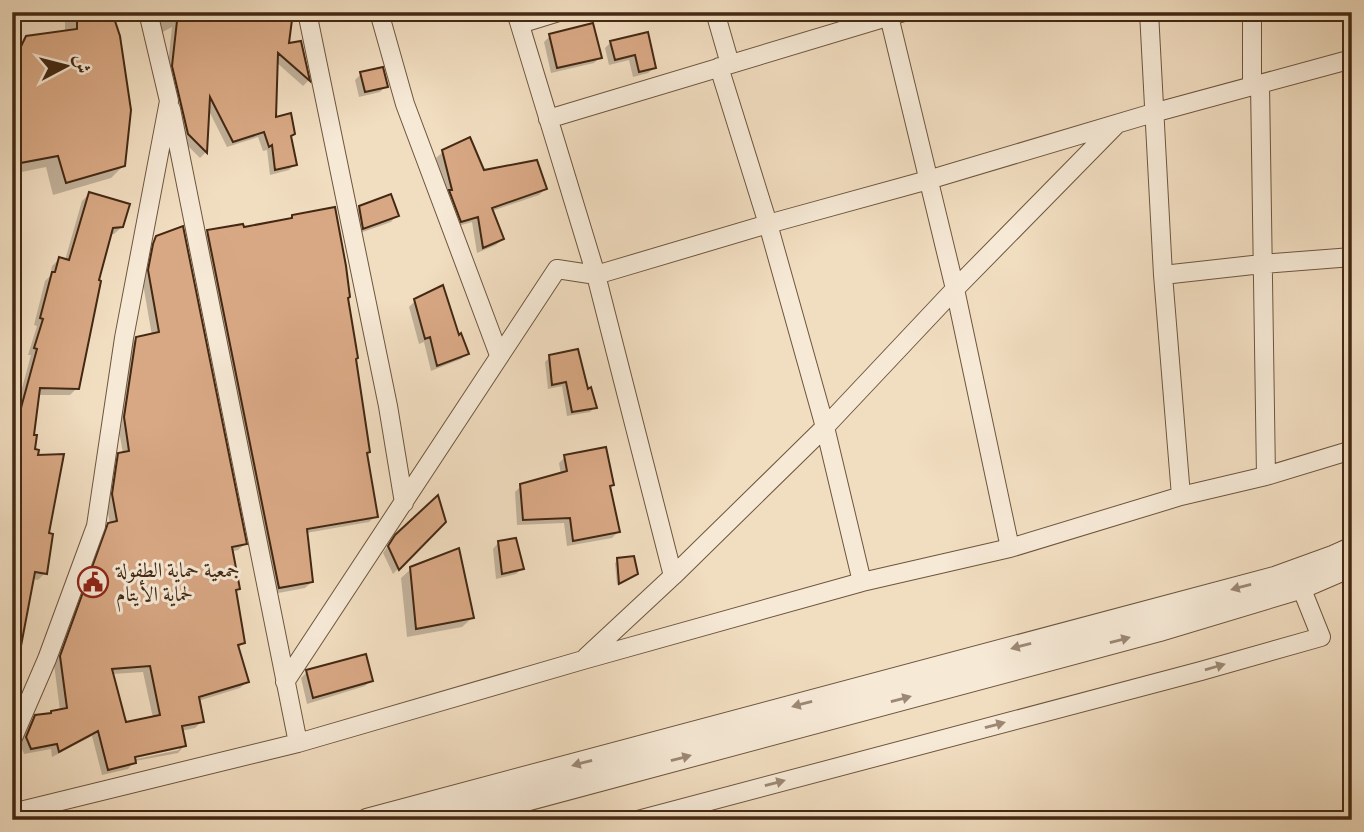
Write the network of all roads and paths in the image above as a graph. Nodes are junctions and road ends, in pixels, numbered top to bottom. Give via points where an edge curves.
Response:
1 (148, 12) edge
2 (307, 12) edge
3 (379, 12) edge
4 (559, 12) edge
5 (715, 12) edge
6 (1149, 12) edge
7 (1252, 12) edge
8 (894, 14) edge
9 (518, 18) edge
10 (1352, 59) edge
11 (724, 66) junction
12 (1256, 85) junction
13 (169, 101) junction
14 (1153, 113) junction
15 (548, 119) junction
16 (1116, 124) junction
17 (928, 180) junction
18 (768, 224) junction
19 (1352, 257) edge
20 (1262, 264) junction
21 (596, 275) junction
22 (1163, 275) junction
23 (955, 289) junction
24 (499, 355) junction
25 (825, 427) junction
26 (1352, 450) edge
27 (1266, 476) junction
28 (1181, 496) junction
29 (404, 503) junction
30 (1010, 548) junction
31 (1352, 549) edge
32 (1352, 565) edge
33 (673, 576) junction
34 (862, 582) junction
35 (1301, 587) junction
36 (583, 660) junction
37 (285, 682) junction
38 (12, 740) edge
39 (298, 743) junction
40 (12, 813) edge
41 (368, 820) edge
42 (449, 820) edge
43 (638, 820) edge

1 - 13 street
2 - 29 street
3 - 24 street via 405,104
4 - 9 street
5 - 11 street
6 - 14 street
7 - 12 street
8 - 11 street
8 - 17 street
9 - 15 street
10 - 12 street
11 - 15 street
11 - 18 street
12 - 14 street
12 - 20 street
13 - 37 street
13 - 38 street via 124,338 96,526
14 - 16 street
14 - 22 street
15 - 21 street
16 - 17 street
16 - 23 street
17 - 18 street
17 - 23 street
18 - 21 street
18 - 25 street
19 - 20 street
20 - 22 street
20 - 27 street
21 - 24 street via 557,269
21 - 33 street
22 - 28 street
23 - 25 street
23 - 30 street
24 - 29 street
25 - 33 street
25 - 34 street
26 - 27 street
27 - 28 street
28 - 30 street
29 - 37 street
30 - 34 street
31 -> 41 street via 1276,578
32 - 35 street
33 - 36 street
34 - 36 street
42 -> 35 street
43 -> 35 street via 1321,637
36 - 39 street
37 - 39 street
39 - 40 street

